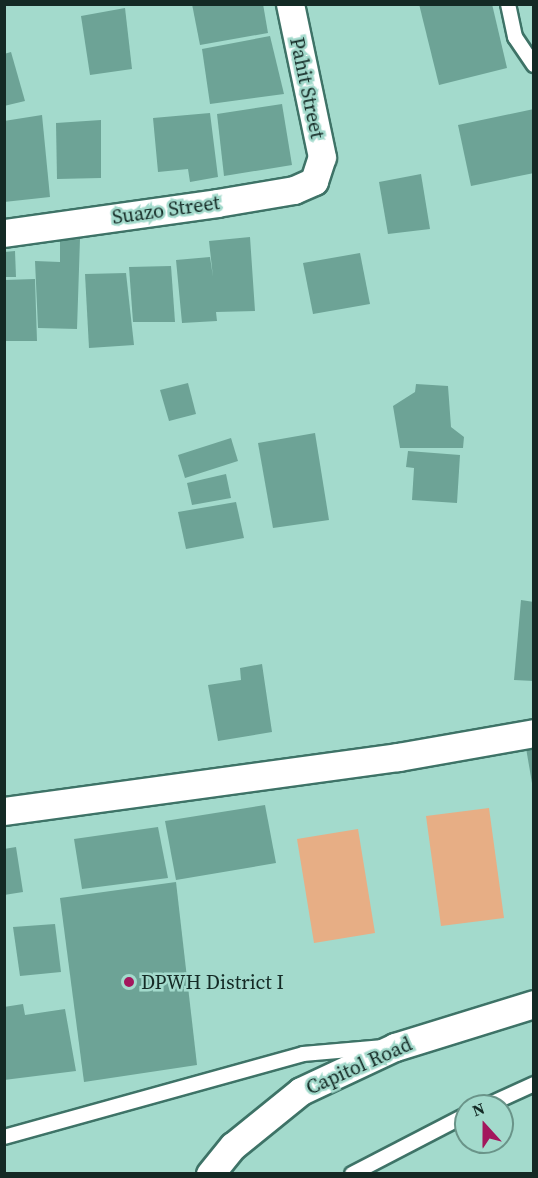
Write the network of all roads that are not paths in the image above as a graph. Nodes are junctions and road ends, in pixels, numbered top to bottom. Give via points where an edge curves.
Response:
1 (290, 4) edge
2 (508, 4) edge
3 (534, 65) edge
4 (321, 171) joint
5 (4, 233) edge
6 (534, 733) edge
7 (4, 811) edge
8 (534, 1004) edge
9 (395, 1047) junction
10 (534, 1084) edge
11 (512, 1094) edge
12 (454, 1121) edge
13 (4, 1137) edge
14 (210, 1173) edge
15 (352, 1173) edge

1 - 4 street, Pahit Street
2 - 3 lane via 515,38
4 - 5 street, Suazo Street via 294,190
6 - 7 street
8 - 9 street, Capitol Road
9 - 13 lane via 303,1054
9 - 14 street, Capitol Road via 301,1091 233,1146
10 - 11 lane
12 - 15 lane

